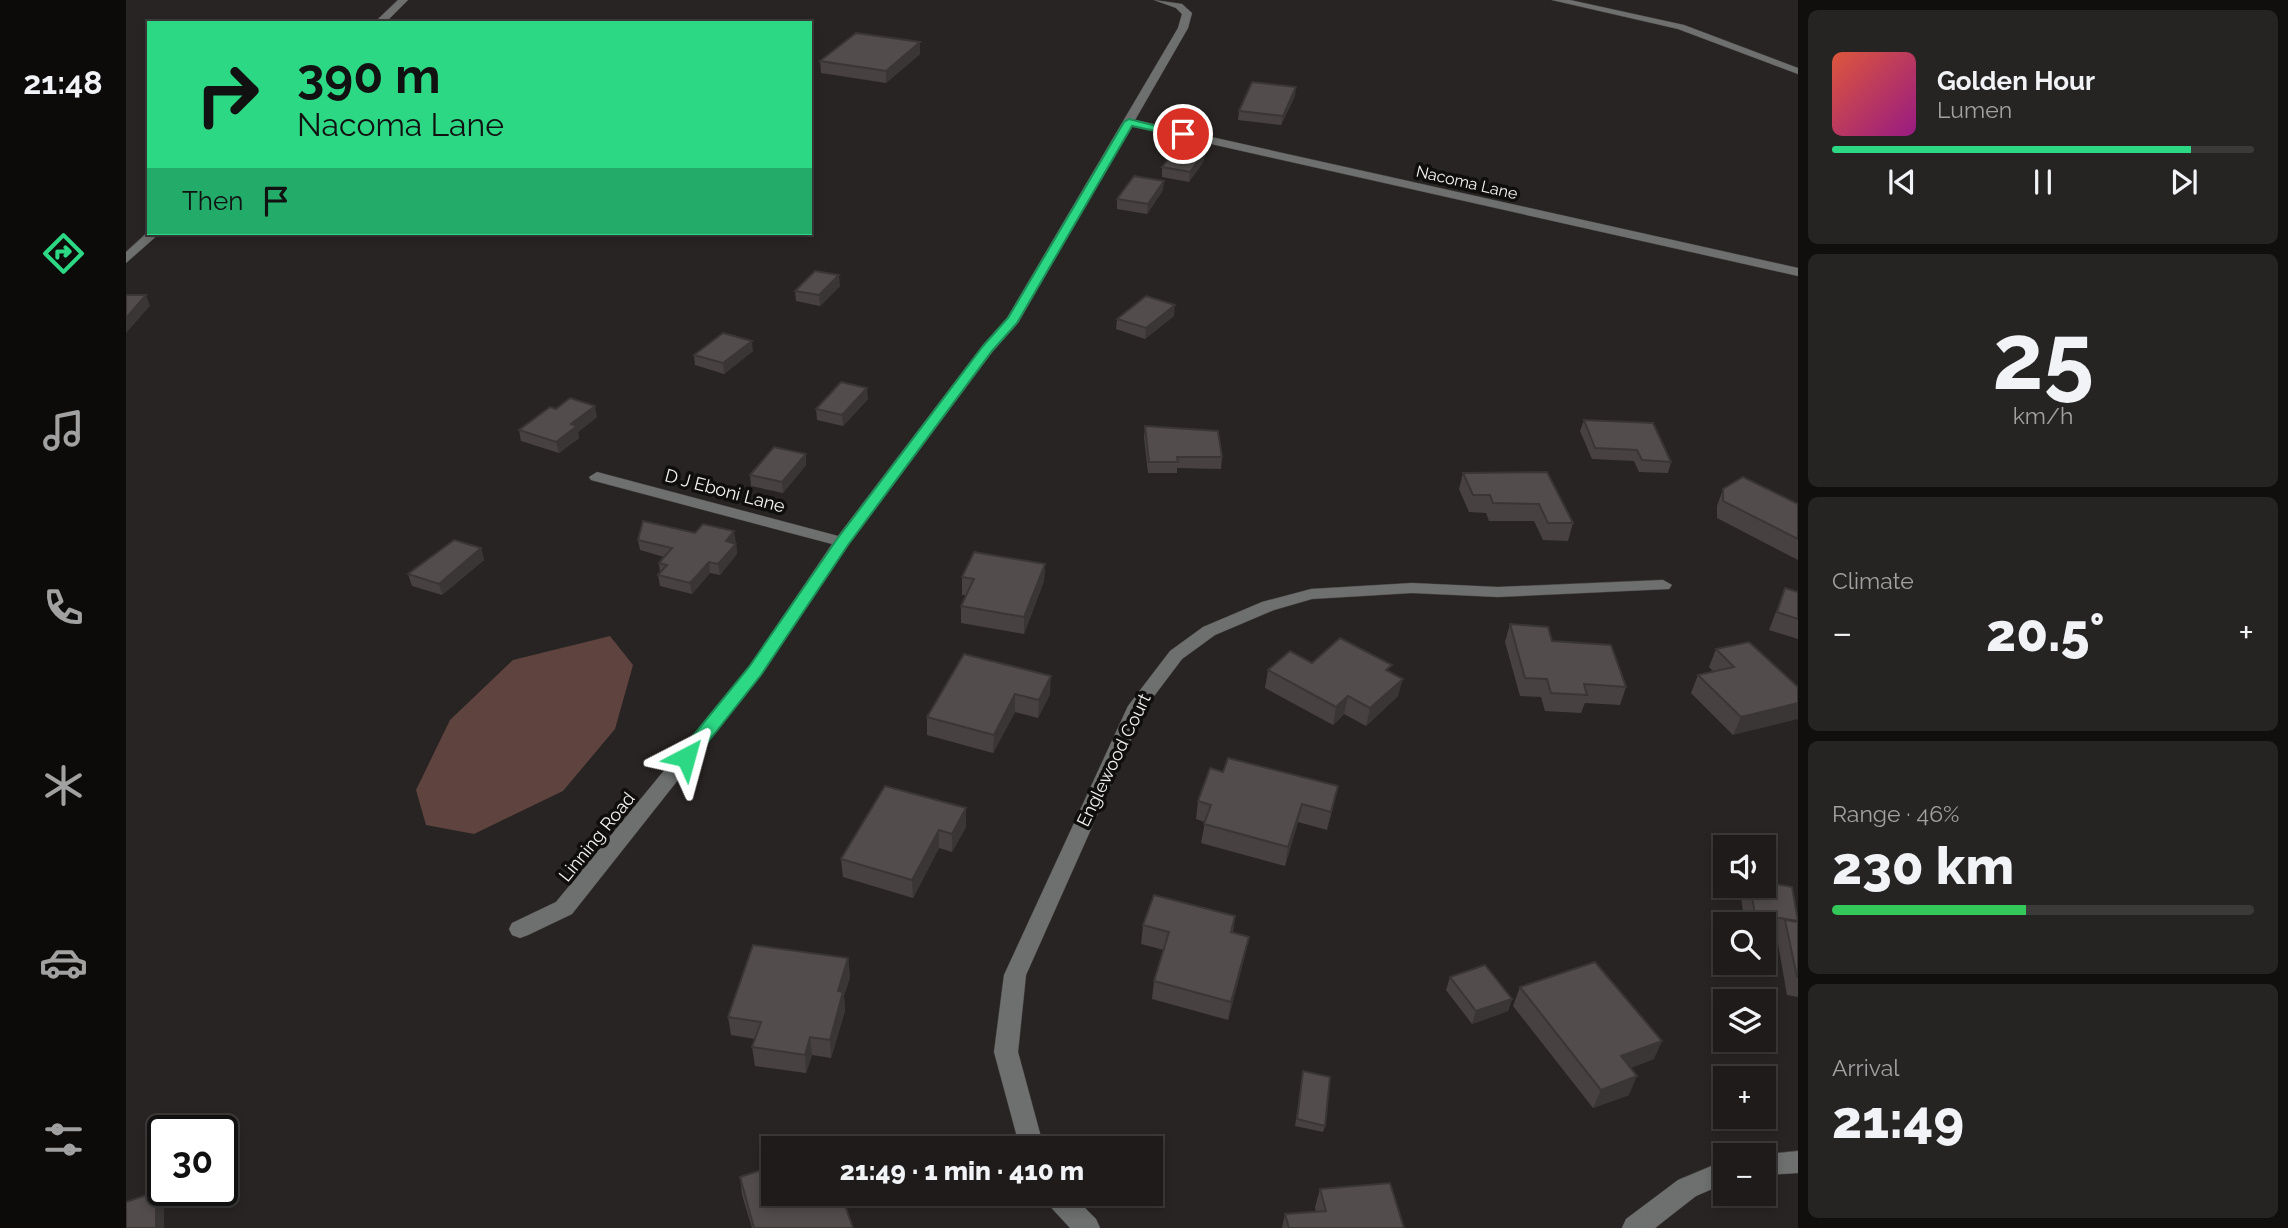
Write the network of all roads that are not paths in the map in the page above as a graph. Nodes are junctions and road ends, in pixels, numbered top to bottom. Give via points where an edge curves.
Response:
1 (403, 0) edge
2 (1159, 0) edge
3 (1557, 0) edge
4 (381, 21) edge
5 (1798, 71) edge
6 (1129, 122) junction
7 (153, 235) edge
8 (126, 259) edge
9 (1798, 272) edge
10 (597, 477) dead end
11 (842, 542) junction
12 (1662, 585) dead end
13 (520, 929) dead end
14 (1029, 1136) edge
15 (1798, 1162) edge
16 (1776, 1163) edge
17 (1713, 1177) edge
18 (1066, 1206) edge
19 (1087, 1228) edge
20 (1635, 1228) edge

1 - 4 street
2 - 6 street, Linning Road via 1184,9 1185,22
3 - 5 street via 1681,27
6 - 9 street, Nacoma Lane
6 - 11 street, Linning Road via 1013,320
7 - 8 street
10 - 11 street, D J Eboni Lane
11 - 13 street, Linning Road via 755,671 564,908
12 - 14 street, Englewood Court via 1311,594 1209,631 1176,656 1137,706 1015,975 1006,1052
15 - 16 street
17 - 20 street via 1687,1188
18 - 19 street

